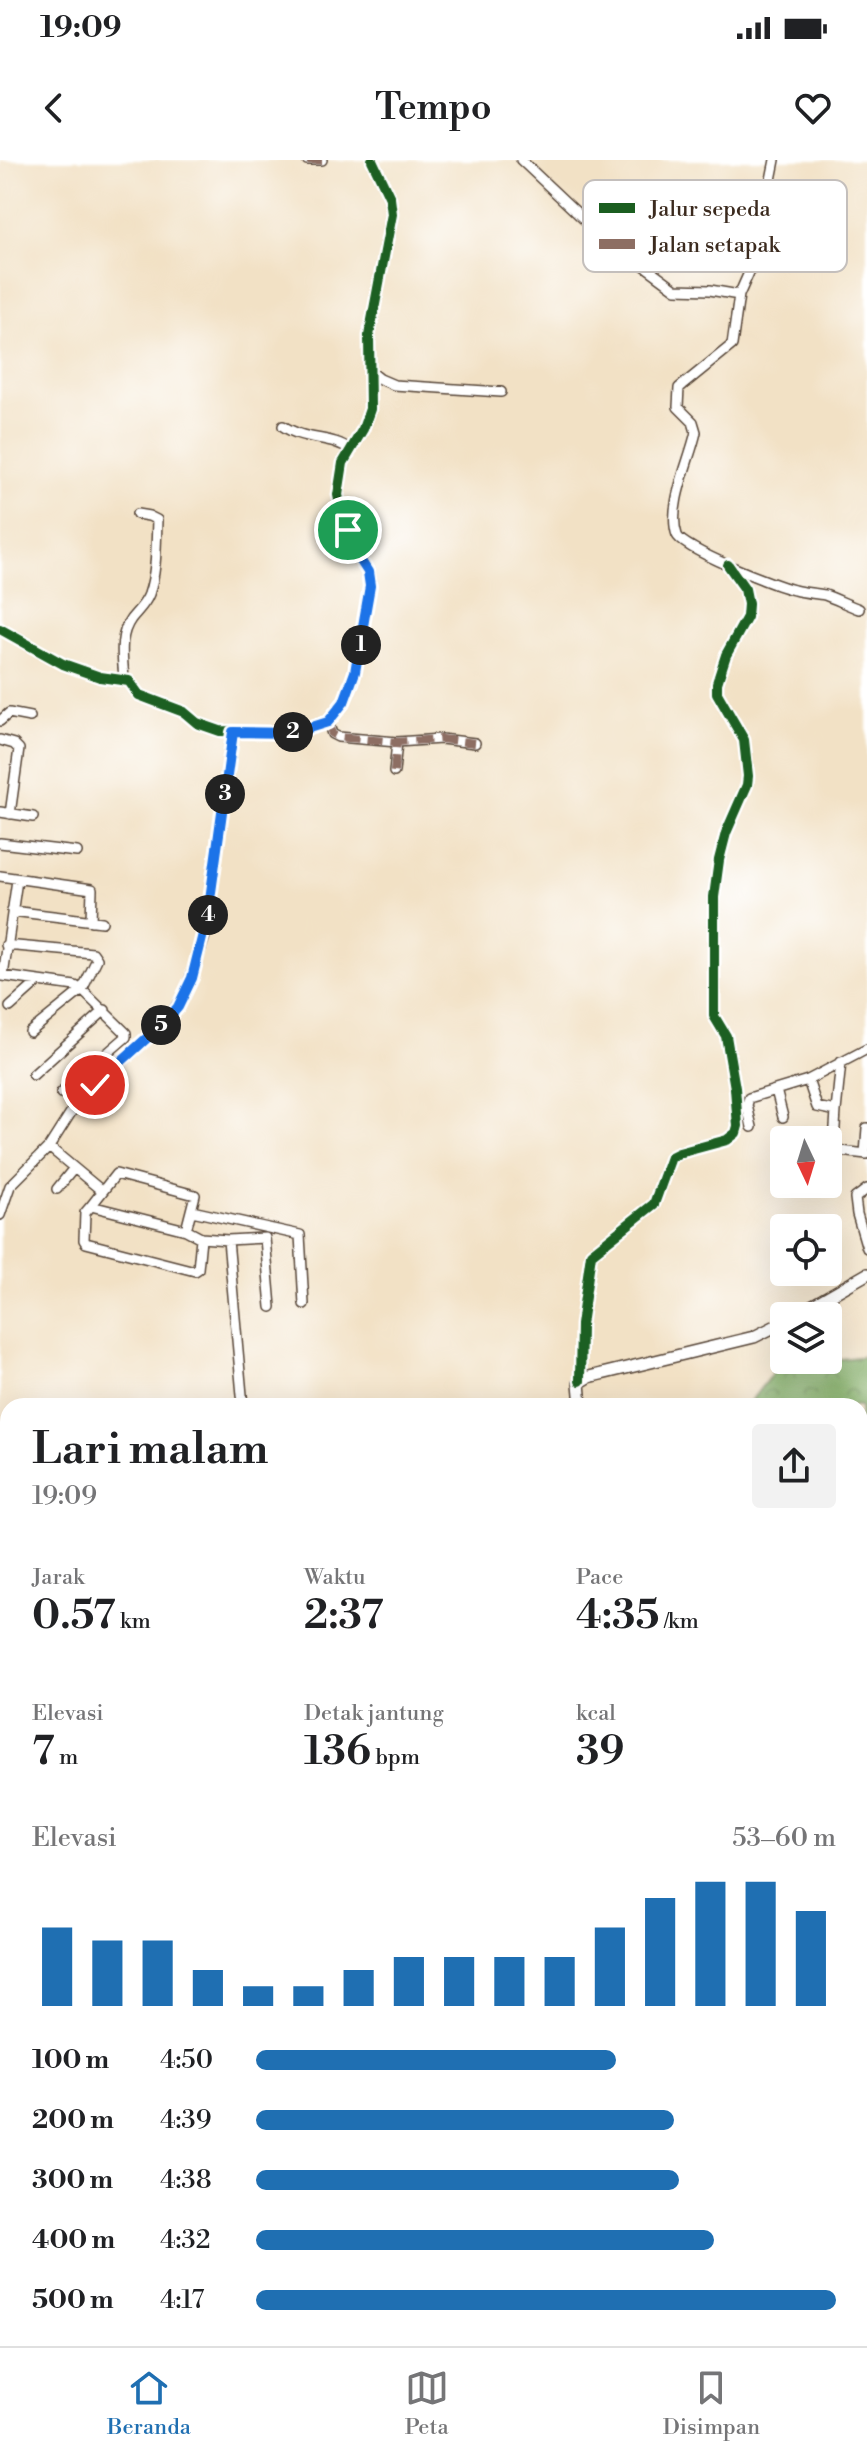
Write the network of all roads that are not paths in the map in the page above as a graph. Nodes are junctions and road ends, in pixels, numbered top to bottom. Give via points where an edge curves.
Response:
1 (307, 160) edge
2 (322, 160) edge
3 (372, 160) edge
4 (521, 160) edge
5 (775, 160) edge
6 (771, 180) edge
7 (583, 219) edge
8 (653, 272) edge
9 (749, 272) edge
10 (739, 295) junction
11 (370, 371) junction
12 (501, 392) dead end
13 (283, 426) dead end
14 (349, 449) junction
15 (137, 514) dead end
16 (728, 565) junction
17 (859, 609) dead end
18 (0, 629) edge
19 (124, 680) junction
20 (30, 717) dead end
21 (0, 721) edge
22 (328, 722) junction
23 (233, 732) junction
24 (0, 740) edge
25 (397, 742) junction
26 (475, 743) dead end
27 (394, 772) dead end
28 (5, 813) edge
29 (33, 817) dead end
30 (0, 843) edge
31 (77, 852) dead end
32 (0, 876) edge
33 (17, 880) junction
34 (12, 911) junction
35 (6, 945) junction
36 (38, 982) junction
37 (82, 990) junction
38 (10, 1007) dead end
39 (105, 1010) junction
40 (30, 1032) dead end
41 (867, 1049) edge
42 (841, 1062) junction
43 (33, 1075) dead end
44 (808, 1080) junction
45 (776, 1090) junction
46 (61, 1093) dead end
47 (836, 1111) junction
48 (783, 1117) dead end
49 (834, 1126) edge
50 (752, 1127) dead end
51 (867, 1128) edge
52 (49, 1147) junction
53 (842, 1151) edge
54 (866, 1154) edge
55 (74, 1168) junction
56 (57, 1189) dead end
57 (867, 1189) edge
58 (102, 1191) junction
59 (91, 1206) junction
60 (192, 1211) junction
61 (0, 1215) edge
62 (186, 1230) junction
63 (278, 1230) junction
64 (201, 1238) junction
65 (265, 1238) junction
66 (228, 1240) junction
67 (867, 1248) edge
68 (867, 1274) edge
69 (818, 1302) edge
70 (304, 1304) dead end
71 (271, 1307) dead end
72 (770, 1329) edge
73 (580, 1381) junction
74 (242, 1398) edge
75 (581, 1398) edge

1 - 2 street
3 - 11 street via 393,210 371,324
4 - 7 street
5 - 6 street
8 - 10 street via 676,289
9 - 10 street
10 - 16 street via 732,345 679,388 677,397 696,432 676,500 676,534 689,547
11 - 12 street via 394,385
11 - 14 street via 370,409
13 - 14 street
14 - 22 street via 338,500 350,544 368,572 370,595 349,692
15 - 19 street via 157,520 156,560 144,606 122,640
16 - 17 street
16 - 73 street via 745,589 747,617 726,655 717,693 744,740 748,776 719,860 714,1016 726,1036 738,1126 727,1140 671,1157 654,1204 591,1254
18 - 19 street via 63,664
19 - 23 street via 139,695 203,725
20 - 21 street via 9,713
22 - 23 street via 289,733
22 - 25 street via 335,737
23 - 52 street via 205,936 185,994 167,1020 84,1096
24 - 28 street via 19,749
25 - 26 street
25 - 27 street
28 - 29 street
30 - 31 street
32 - 33 street
33 - 34 street
33 - 34 street via 92,889 97,922
34 - 35 street
35 - 36 street via 3,976
35 - 37 street via 96,954
36 - 37 street
36 - 38 street
37 - 39 street
37 - 40 street
39 - 43 street
39 - 46 street via 126,1037
41 - 42 street
42 - 44 street
42 - 47 street
44 - 45 street
44 - 47 street via 818,1109
45 - 48 street
45 - 50 street via 747,1101
47 - 49 street
51 - 54 street
52 - 55 street
52 - 61 street via 10,1186
53 - 54 street
55 - 56 street
55 - 58 street
57 - 67 street via 855,1198
58 - 59 street
58 - 60 street via 116,1174 195,1195
59 - 62 street
59 - 64 street via 85,1213 86,1243 192,1271 198,1269
60 - 62 street
60 - 63 street
62 - 64 street
63 - 65 street
63 - 70 street via 300,1235
64 - 66 street
65 - 66 street
65 - 71 street
66 - 74 street
68 - 69 street
72 - 73 street
73 - 75 street

